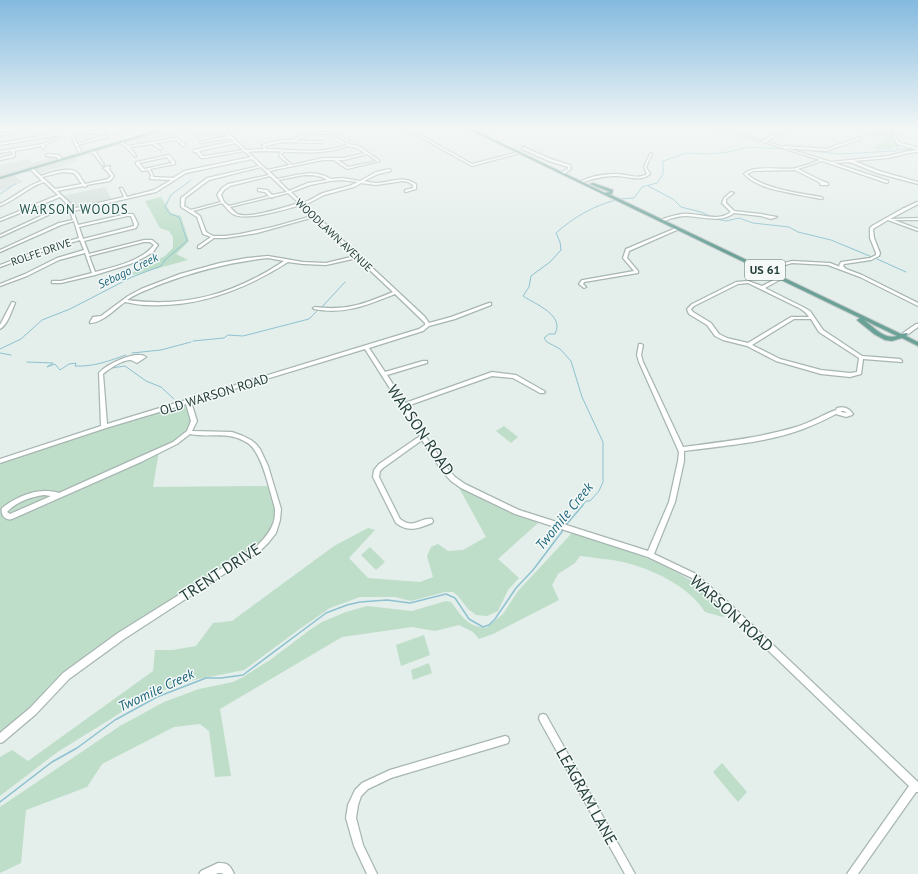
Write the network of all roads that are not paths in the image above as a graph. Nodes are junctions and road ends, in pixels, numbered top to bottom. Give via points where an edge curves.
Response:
1 (32, 169) joint
2 (107, 169) dead end
3 (141, 169) edge
4 (149, 169) joint
5 (200, 169) edge
6 (250, 169) edge
7 (264, 169) edge
8 (278, 169) edge
9 (551, 169) edge
10 (556, 169) edge
11 (570, 169) edge
12 (646, 169) edge
13 (794, 169) joint
14 (848, 169) edge
15 (870, 169) edge
16 (390, 170) dead end
17 (267, 171) junction
18 (318, 171) dead end
19 (563, 172) junction
20 (315, 174) junction
21 (271, 175) junction
22 (40, 177) junction
23 (0, 178) edge
24 (152, 178) junction
25 (110, 179) junction
26 (147, 179) dead end
27 (173, 179) junction
28 (116, 180) dead end
29 (276, 180) junction
30 (330, 180) junction
31 (578, 180) junction
32 (44, 181) junction
33 (583, 181) junction
34 (360, 182) junction
35 (821, 182) dead end
36 (887, 182) dead end
37 (918, 184) edge
38 (84, 186) junction
39 (121, 189) dead end
40 (55, 190) junction
41 (259, 190) dead end
42 (289, 192) junction
43 (406, 192) dead end
44 (601, 193) junction
45 (732, 193) dead end
46 (608, 194) junction
47 (59, 196) junction
48 (272, 196) junction
49 (613, 197) junction
50 (126, 198) junction
51 (821, 198) dead end
52 (223, 202) junction
53 (622, 202) junction
54 (917, 202) edge
55 (69, 204) junction
56 (301, 204) junction
57 (0, 205) edge
58 (228, 207) junction
59 (72, 210) junction
60 (191, 211) junction
61 (733, 212) junction
62 (244, 216) junction
63 (314, 216) junction
64 (764, 216) dead end
65 (888, 219) junction
66 (918, 219) edge
67 (0, 220) edge
68 (74, 220) junction
69 (236, 220) dead end
70 (661, 220) junction
71 (77, 226) junction
72 (677, 229) junction
73 (918, 230) edge
74 (0, 236) edge
75 (213, 237) junction
76 (82, 239) junction
77 (199, 247) dead end
78 (0, 251) edge
79 (86, 253) junction
80 (358, 257) junction
81 (288, 260) junction
82 (842, 263) junction
83 (828, 264) junction
84 (0, 266) edge
85 (844, 269) junction
86 (768, 270) junction
87 (94, 274) junction
88 (781, 278) junction
89 (52, 282) dead end
90 (0, 285) edge
91 (584, 287) dead end
92 (763, 287) junction
93 (395, 293) junction
94 (124, 301) junction
95 (13, 303) dead end
96 (490, 304) dead end
97 (918, 305) edge
98 (838, 306) junction
99 (315, 308) dead end
100 (101, 317) dead end
101 (811, 318) junction
102 (918, 325) edge
103 (427, 326) junction
104 (0, 328) edge
105 (904, 335) junction
106 (918, 340) edge
107 (918, 344) edge
108 (641, 345) dead end
109 (749, 345) junction
110 (366, 347) junction
111 (861, 357) junction
112 (128, 358) dead end
113 (900, 361) dead end
114 (425, 362) dead end
115 (384, 374) junction
116 (542, 392) dead end
117 (188, 402) junction
118 (405, 405) junction
119 (838, 412) dead end
120 (104, 427) junction
121 (189, 432) junction
122 (424, 436) junction
123 (681, 449) junction
124 (0, 460) edge
125 (58, 495) junction
126 (430, 521) dead end
127 (650, 555) junction
128 (543, 718) dead end
129 (0, 739) edge
130 (505, 740) dead end
131 (917, 787) edge
132 (204, 874) edge
133 (229, 874) edge
134 (372, 874) edge
135 (630, 874) edge
136 (852, 874) edge

1 - 22 street
1 - 23 main road
2 - 25 street via 113,176
3 - 4 street
4 - 24 street
5 - 27 street via 185,172
6 - 60 street via 208,179 183,198 182,206
7 - 17 street, WOODLAWN AVENUE
8 - 17 street
9 - 44 main road, US 61
10 - 19 main road, US 61
11 - 19 street
12 - 33 street via 649,174 643,178 616,175
13 - 35 street
13 - 51 street via 753,170 745,174 767,186
14 - 36 street
15 - 37 street
16 - 34 street via 372,175
17 - 21 street, WOODLAWN AVENUE
18 - 20 street
19 - 31 main road, US 61
20 - 29 street
20 - 30 street
21 - 29 street, WOODLAWN AVENUE
21 - 52 street via 229,185 219,195
22 - 32 street
22 - 38 street via 75,171
24 - 26 street
24 - 27 street
25 - 28 street
25 - 38 street
27 - 50 street via 155,192
29 - 42 street, WOODLAWN AVENUE
30 - 34 street
30 - 42 street via 305,185
31 - 33 main road
31 - 46 main road, US 61
32 - 40 street
32 - 57 street via 30,186 18,196
33 - 46 main road via 612,191
34 - 43 street via 376,184 403,180 415,185 415,188
34 - 56 street
38 - 40 street
39 - 50 street
40 - 47 street
41 - 48 street via 266,191
42 - 48 street
42 - 56 street, WOODLAWN AVENUE
44 - 46 main road
44 - 49 main road, US 61
45 - 61 street via 724,203
46 - 49 main road, US 61
47 - 55 street
47 - 67 street
48 - 58 street
49 - 53 main road, US 61
50 - 59 street
52 - 58 street
52 - 60 street
53 - 70 main road, US 61
53 - 70 main road, US 61
54 - 65 street
55 - 59 street
55 - 74 street
56 - 62 street
56 - 63 street, WOODLAWN AVENUE
58 - 62 street via 234,214
59 - 68 street
60 - 75 street via 198,216 205,234
61 - 64 street
61 - 70 street via 721,217 683,215
62 - 69 street
63 - 75 street via 236,237
63 - 80 street, WOODLAWN AVENUE
65 - 66 street
65 - 73 street
65 - 82 street via 871,229 878,253 876,257
68 - 71 street
68 - 78 street
70 - 72 main road, US 61
70 - 86 main road, US 61
71 - 76 street
71 - 76 street, ROLFE DRIVE via 132,215 135,226
72 - 88 main road, US 61
72 - 91 street via 627,250 625,258 637,272 583,281 581,284
75 - 77 street
76 - 79 street
76 - 84 street, ROLFE DRIVE via 51,247
79 - 87 street
79 - 87 street via 147,241 156,247 146,256
79 - 90 street via 58,259
80 - 81 street via 326,264
80 - 93 street, WOODLAWN AVENUE
81 - 94 street via 257,257 213,266 157,284
81 - 94 street via 254,281 199,300 162,305
82 - 83 street
82 - 85 street
83 - 85 street
83 - 86 street via 791,262
85 - 97 street
86 - 105 main road, US 61
87 - 89 street
88 - 92 street
88 - 98 main road, US 61
92 - 101 street via 802,308
92 - 109 street via 748,282 737,283 689,309 717,335
93 - 99 street via 356,308
93 - 103 street, WOODLAWN AVENUE via 423,318
94 - 100 street
95 - 104 street
96 - 103 street, OLD WARSON ROAD
98 - 105 main road, US 61
98 - 105 main road via 883,337 894,340
101 - 109 street via 793,318
101 - 111 street via 821,331
102 - 105 street
103 - 110 street, OLD WARSON ROAD
105 - 106 main road, US 61
105 - 107 main road, US 61
108 - 123 street via 641,362
109 - 111 street via 788,364 821,372 850,375 859,373
110 - 115 street, WARSON ROAD
110 - 117 street, OLD WARSON ROAD
111 - 113 street
112 - 120 street via 112,364 101,373
114 - 115 street
115 - 118 street, WARSON ROAD
116 - 118 street via 514,376 492,374
117 - 120 street, OLD WARSON ROAD
117 - 121 street via 194,421
118 - 122 street, WARSON ROAD
119 - 123 street via 810,426 788,432
120 - 124 street, OLD WARSON ROAD
121 - 125 street via 175,443
121 - 129 street, TRENT DRIVE via 232,434 255,446 263,462 278,509 279,517 272,533 264,544 250,555 126,632 66,676 33,711
122 - 126 street via 381,466 376,474 401,525 416,526
122 - 127 street, WARSON ROAD via 444,468 463,486 517,512
123 - 127 street via 672,502
125 - 125 street via 10,517 4,514 4,510 16,502 41,493
127 - 131 street, WARSON ROAD via 694,576
128 - 135 street, LEAGRAM LANE
130 - 134 street via 390,774 365,786 357,794 351,818 359,846
131 - 136 street
132 - 133 street via 225,868

